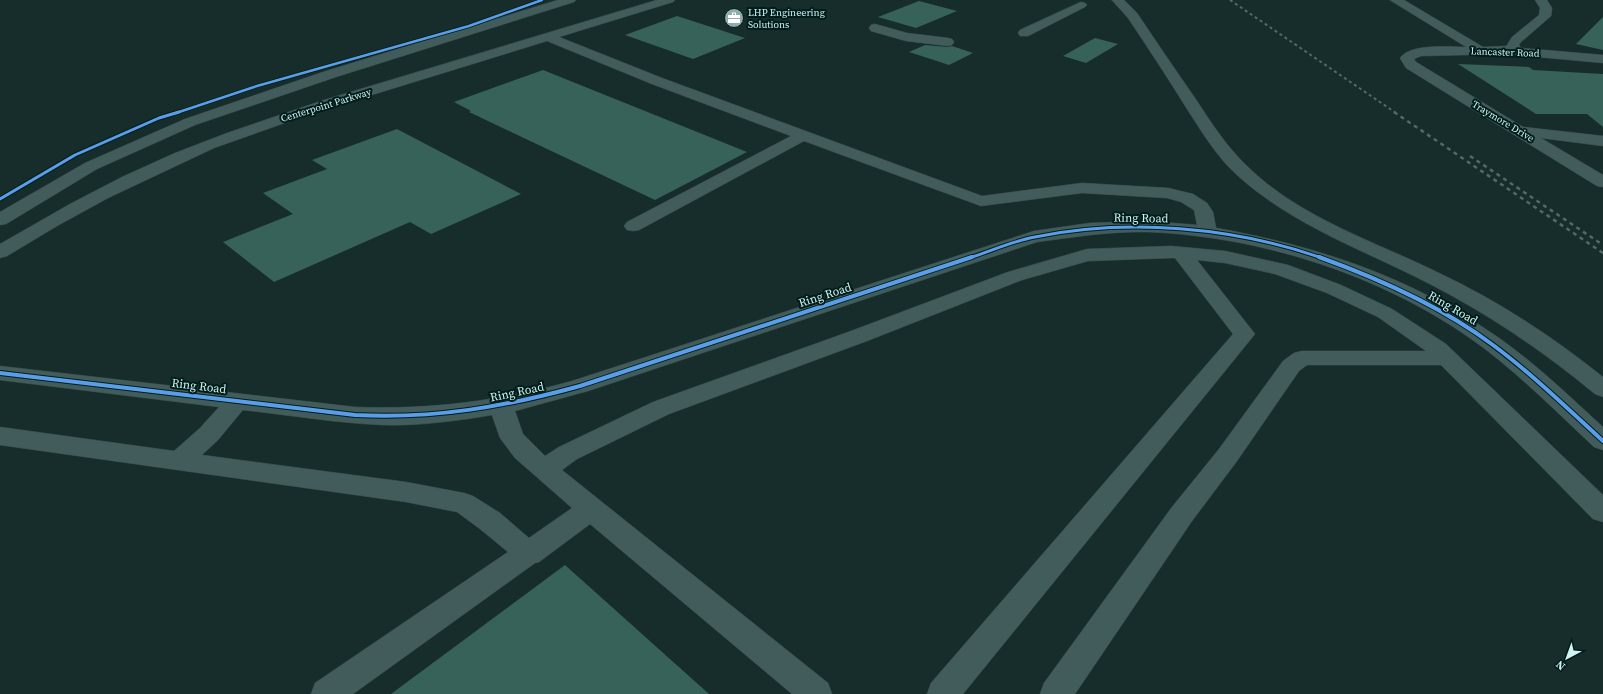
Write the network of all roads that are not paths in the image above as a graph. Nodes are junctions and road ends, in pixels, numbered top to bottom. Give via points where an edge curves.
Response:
1 (570, 0) edge
2 (662, 0) edge
3 (669, 0) edge
4 (1118, 0) edge
5 (1396, 0) edge
6 (1541, 0) edge
7 (1081, 5) dead end
8 (647, 7) junction
9 (875, 28) dead end
10 (1024, 33) dead end
11 (547, 37) junction
12 (948, 42) dead end
13 (1480, 50) junction
14 (1517, 51) junction
15 (1408, 57) joint
16 (1603, 59) edge
17 (331, 74) junction
18 (658, 81) junction
19 (639, 88) dead end
20 (1518, 130) junction
21 (804, 135) junction
22 (1603, 141) edge
23 (208, 145) junction
24 (1603, 182) edge
25 (0, 220) edge
26 (633, 226) dead end
27 (1207, 232) junction
28 (0, 252) edge
29 (1181, 253) junction
30 (929, 271) junction
31 (960, 297) junction
32 (1446, 358) junction
33 (0, 373) edge
34 (1603, 389) edge
35 (237, 401) junction
36 (501, 406) junction
37 (0, 436) edge
38 (1603, 442) edge
39 (179, 461) junction
40 (544, 470) junction
41 (591, 509) junction
42 (1603, 512) edge
43 (529, 554) junction
44 (327, 694) edge
45 (816, 694) edge
46 (943, 694) edge
47 (1056, 694) edge

1 - 17 street
2 - 8 street
3 - 8 street, Centerpoint Parkway
4 - 34 street via 1133,16 1220,147 1251,180 1280,201 1327,228 1432,277 1500,314 1570,361
5 - 13 street
6 - 14 street via 1546,8 1545,16 1514,42
7 - 10 street
8 - 11 street, Centerpoint Parkway
9 - 12 street via 906,37
11 - 18 street
11 - 23 street, Centerpoint Parkway via 286,117
13 - 14 street, Lancaster Road
13 - 15 street, Lancaster Road via 1421,52
14 - 16 street, Lancaster Road
15 - 20 street, Traymore Drive via 1411,65
17 - 23 street via 296,90 208,121 181,134 182,138
17 - 25 street via 235,105 145,141 91,166
18 - 19 street
18 - 21 street
20 - 22 street
20 - 24 street, Traymore Drive
21 - 26 street
21 - 27 street via 981,202 1082,188 1155,191 1179,195 1201,207
23 - 28 street, Centerpoint Parkway via 95,197
27 - 30 street, Ring Road via 1132,226 1070,231 1015,242
27 - 38 street, Ring Road via 1244,238 1301,253 1360,273 1418,300 1475,332 1510,358 1544,386
29 - 31 street via 1086,255 1016,276
29 - 32 street via 1225,258 1281,269 1334,289 1385,313 1438,349
29 - 46 street via 1244,334
30 - 31 street
30 - 36 street, Ring Road via 588,384 539,399
31 - 40 street via 661,408 568,453
32 - 42 street
32 - 47 street via 1302,358 1291,366 1228,455 1182,514
33 - 35 street, Ring Road
35 - 36 street, Ring Road via 396,417 451,414
35 - 39 street via 209,434
36 - 40 street via 512,438
37 - 39 street
39 - 43 street via 406,492 464,503
40 - 41 street
41 - 43 street
41 - 45 street
43 - 44 street

